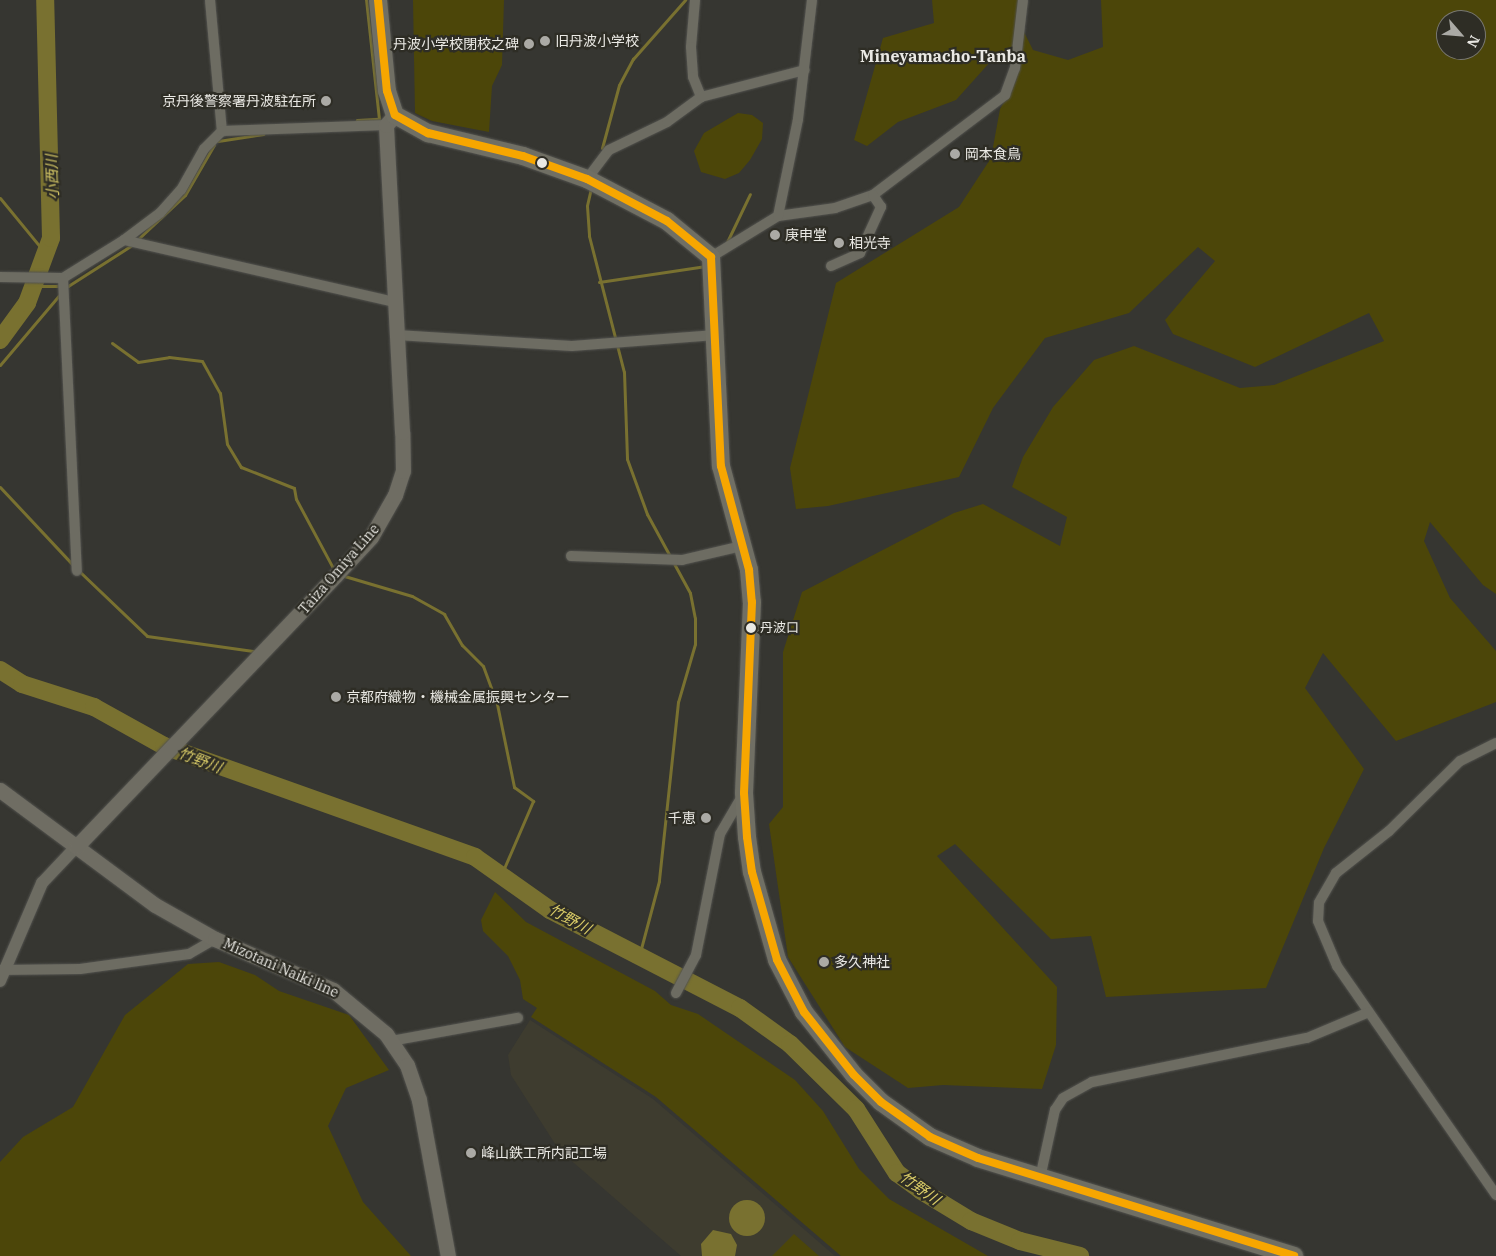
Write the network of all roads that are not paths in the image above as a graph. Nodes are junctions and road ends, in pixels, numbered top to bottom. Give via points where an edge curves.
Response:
1 (210, 0) edge
2 (378, 0) edge
3 (695, 0) edge
4 (812, 0) edge
5 (1023, 0) edge
6 (805, 70) junction
7 (702, 97) junction
8 (390, 120) junction
9 (222, 131) junction
10 (587, 179) junction
11 (873, 195) junction
12 (778, 216) junction
13 (124, 240) junction
14 (711, 257) junction
15 (831, 266) dead end
16 (0, 277) edge
17 (63, 278) junction
18 (395, 302) junction
19 (397, 335) junction
20 (716, 335) junction
21 (742, 546) junction
22 (571, 556) dead end
23 (77, 571) dead end
24 (1496, 743) edge
25 (0, 790) edge
26 (744, 793) junction
27 (77, 846) junction
28 (215, 939) junction
29 (1, 974) edge
30 (676, 993) dead end
31 (1369, 1012) junction
32 (518, 1018) dead end
33 (391, 1041) junction
34 (1040, 1178) junction
35 (1496, 1195) edge
36 (448, 1256) edge
37 (1294, 1256) edge

1 - 9 street
2 - 8 highway
3 - 7 street via 691,47 693,77
4 - 6 street
5 - 11 street via 1015,68 1004,95
6 - 7 street
6 - 12 street
7 - 10 street via 667,122 609,150
8 - 9 street
8 - 10 highway via 428,133 523,156
8 - 18 main road, Taiza Omiya Line
9 - 13 street via 213,136 176,196
10 - 14 highway via 667,221
11 - 12 street via 836,208
11 - 15 street via 881,207 860,253
12 - 14 street
13 - 17 street
13 - 18 street
14 - 20 highway
16 - 17 street
17 - 23 street
18 - 19 main road, Taiza Omiya Line
19 - 20 street via 572,346
19 - 27 main road, Taiza Omiya Line via 402,471 395,495 370,537
20 - 21 highway via 721,466
21 - 22 street via 682,560
21 - 26 highway via 752,602
24 - 31 street via 1460,761 1389,831 1336,873 1325,889 1318,921 1322,937
25 - 27 main road
26 - 30 street via 720,834 711,861 696,955
26 - 34 highway via 752,872 777,960 804,1012 881,1102 930,1137
27 - 28 main road, Mizotani Naiki line via 155,905
27 - 29 street via 42,883
28 - 29 street via 189,954 80,969
28 - 33 main road, Mizotani Naiki line via 333,990 359,1007
31 - 34 street via 1307,1038 1092,1082 1064,1098 1055,1110
31 - 35 street
32 - 33 street
33 - 36 main road, Mizotani Naiki line via 408,1065 419,1100
34 - 37 highway

